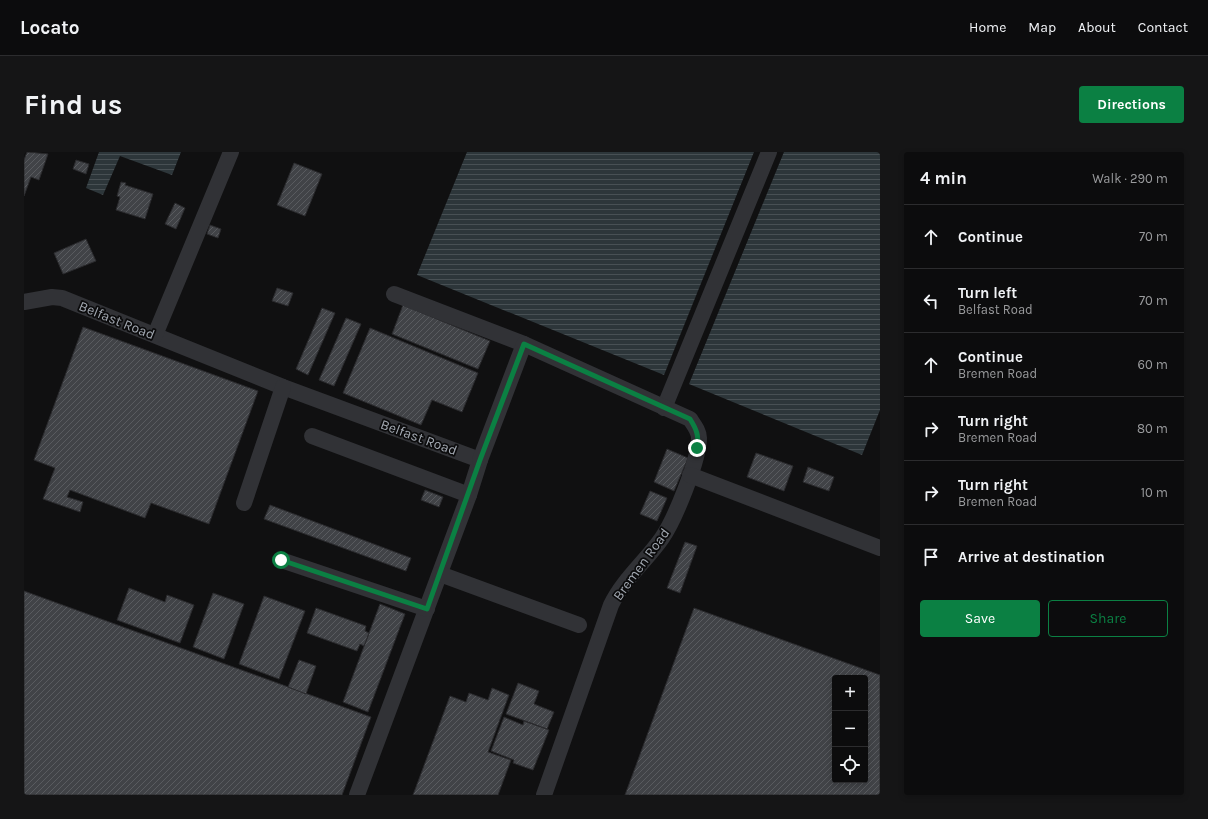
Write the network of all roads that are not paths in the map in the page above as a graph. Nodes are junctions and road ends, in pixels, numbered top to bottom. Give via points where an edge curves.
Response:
1 (231, 152) edge
2 (769, 152) edge
3 (394, 294) dead end
4 (24, 302) edge
5 (155, 335) junction
6 (524, 344) junction
7 (283, 387) junction
8 (664, 408) junction
9 (312, 436) dead end
10 (480, 460) junction
11 (690, 475) junction
12 (469, 495) junction
13 (244, 503) dead end
14 (880, 548) edge
15 (281, 560) dead end
16 (440, 574) junction
17 (427, 609) junction
18 (579, 625) dead end
19 (357, 795) edge
20 (544, 795) edge

1 - 5 street
2 - 8 street
3 - 6 street, Bremen Road
4 - 5 street, Belfast Road via 52,297 62,298
5 - 7 street, Belfast Road
6 - 8 street, Bremen Road
6 - 10 street
7 - 10 street, Belfast Road
7 - 13 street
8 - 11 street, Bremen Road via 690,419 697,429 698,443
9 - 12 street
10 - 12 street
11 - 14 street
11 - 20 street, Bremen Road via 670,525 662,538 618,591
12 - 16 street
15 - 17 street
16 - 17 street
16 - 18 street
17 - 19 street

